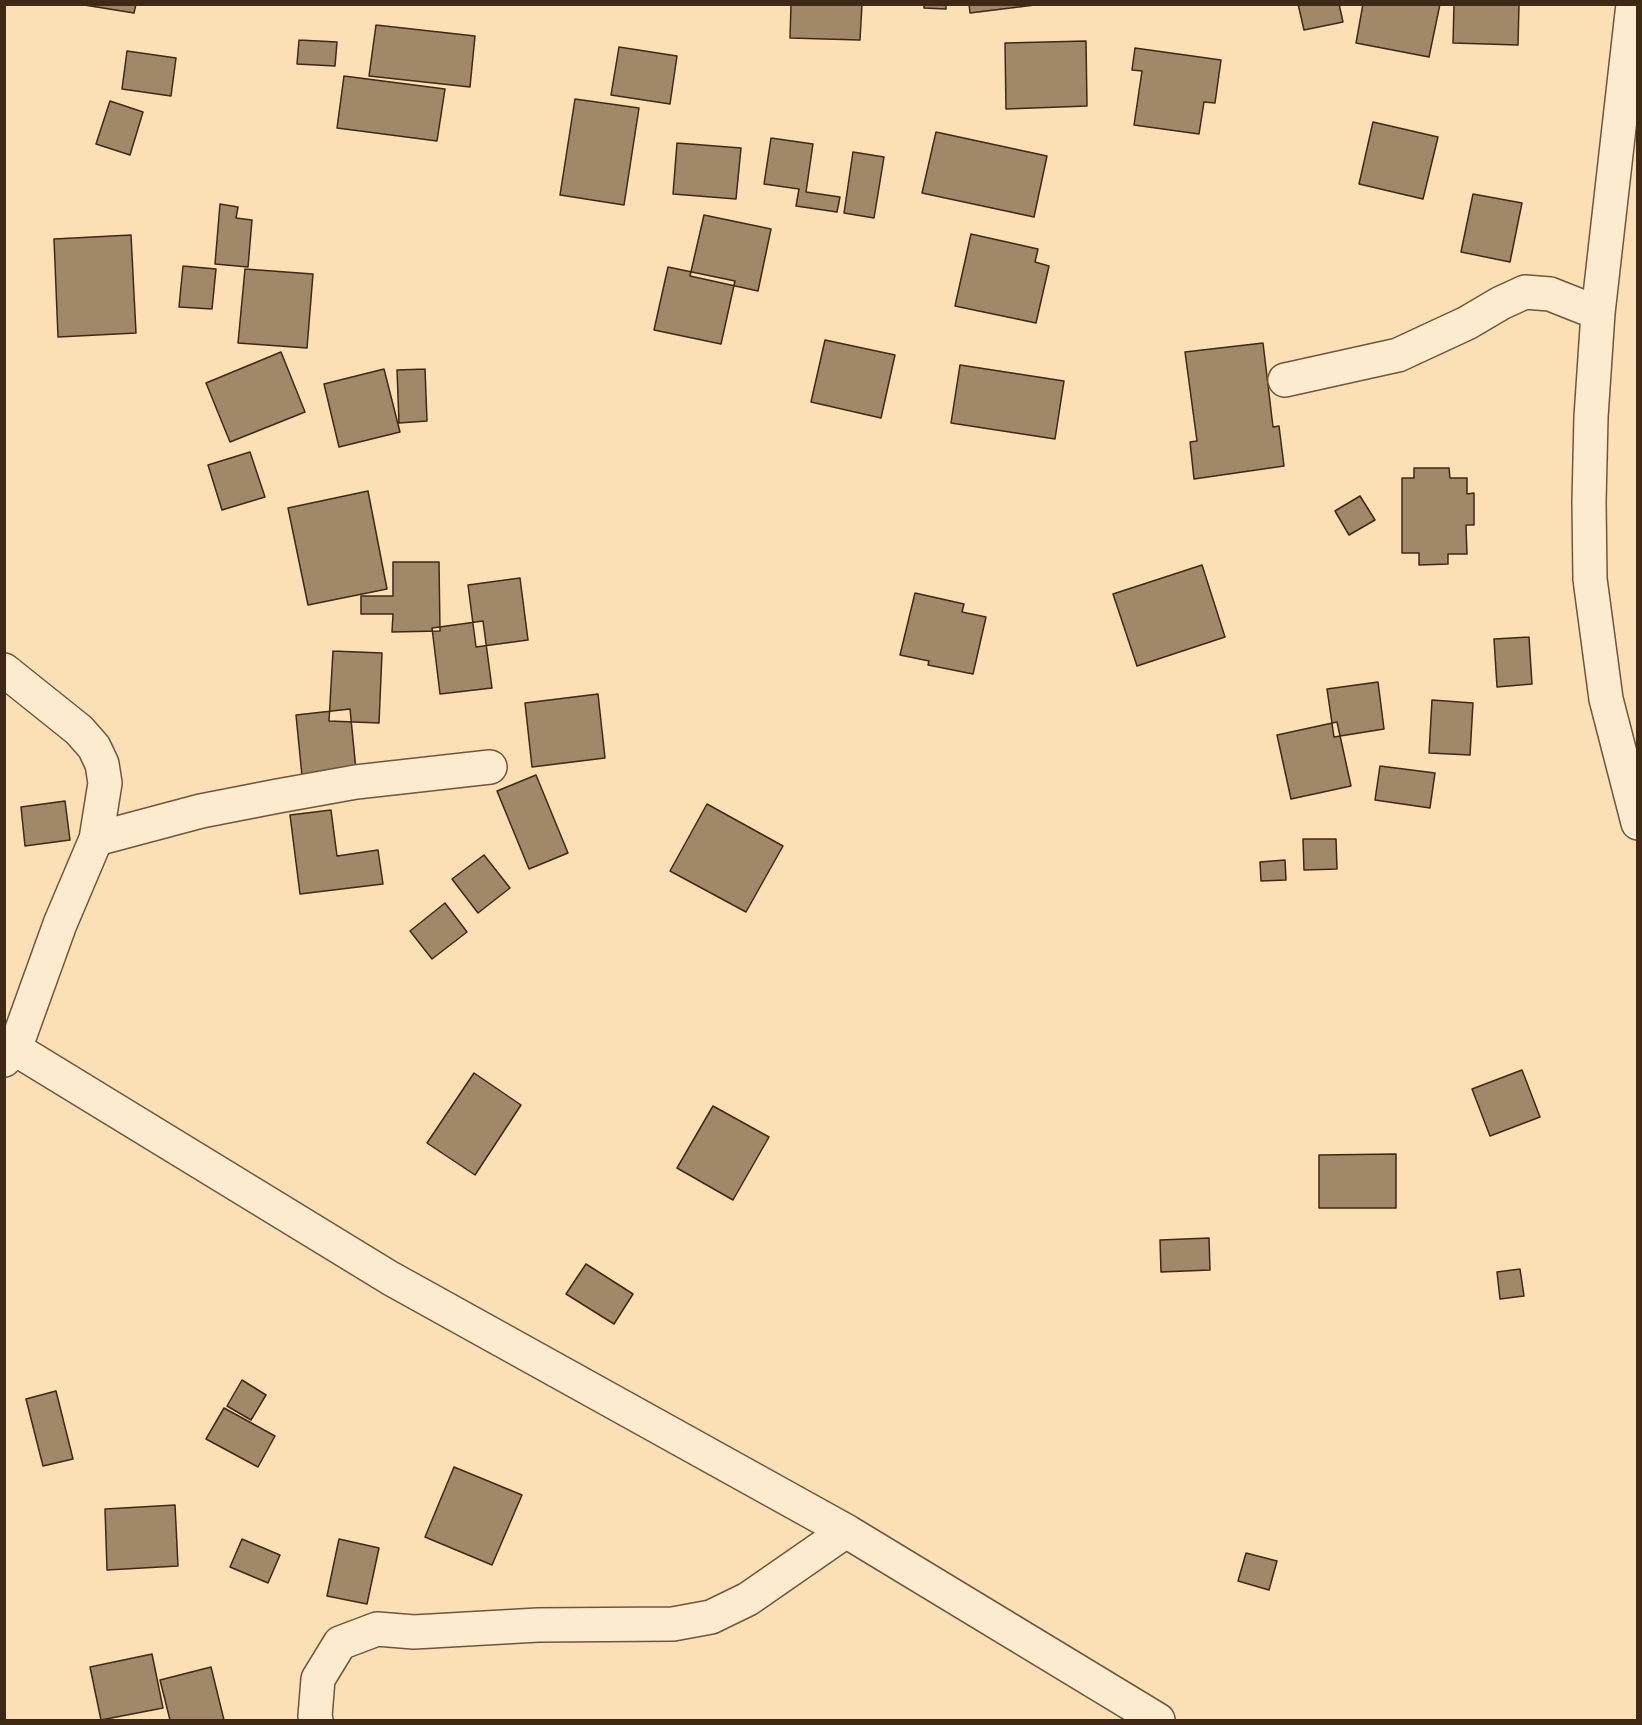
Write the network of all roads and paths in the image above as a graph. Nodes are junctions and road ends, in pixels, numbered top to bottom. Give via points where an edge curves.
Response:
1 (1633, 4) edge
2 (1598, 313) junction
3 (1285, 380) dead end
4 (4, 670) edge
5 (490, 767) dead end
6 (1638, 823) edge
7 (96, 839) junction
8 (8, 1050) edge
9 (846, 1532) junction
10 (316, 1720) edge
11 (1158, 1720) edge

1 - 2 street
2 - 3 street via 1550,294 1525,292 1398,355
2 - 6 street via 1591,417 1590,579 1606,699
4 - 7 street via 79,730 94,747 105,783
5 - 7 street via 356,782 278,796 201,811
7 - 8 street
8 - 9 street via 390,1278
9 - 10 street via 748,1599 711,1617 673,1624 538,1625 414,1632 377,1629 340,1643 318,1679
9 - 11 street

